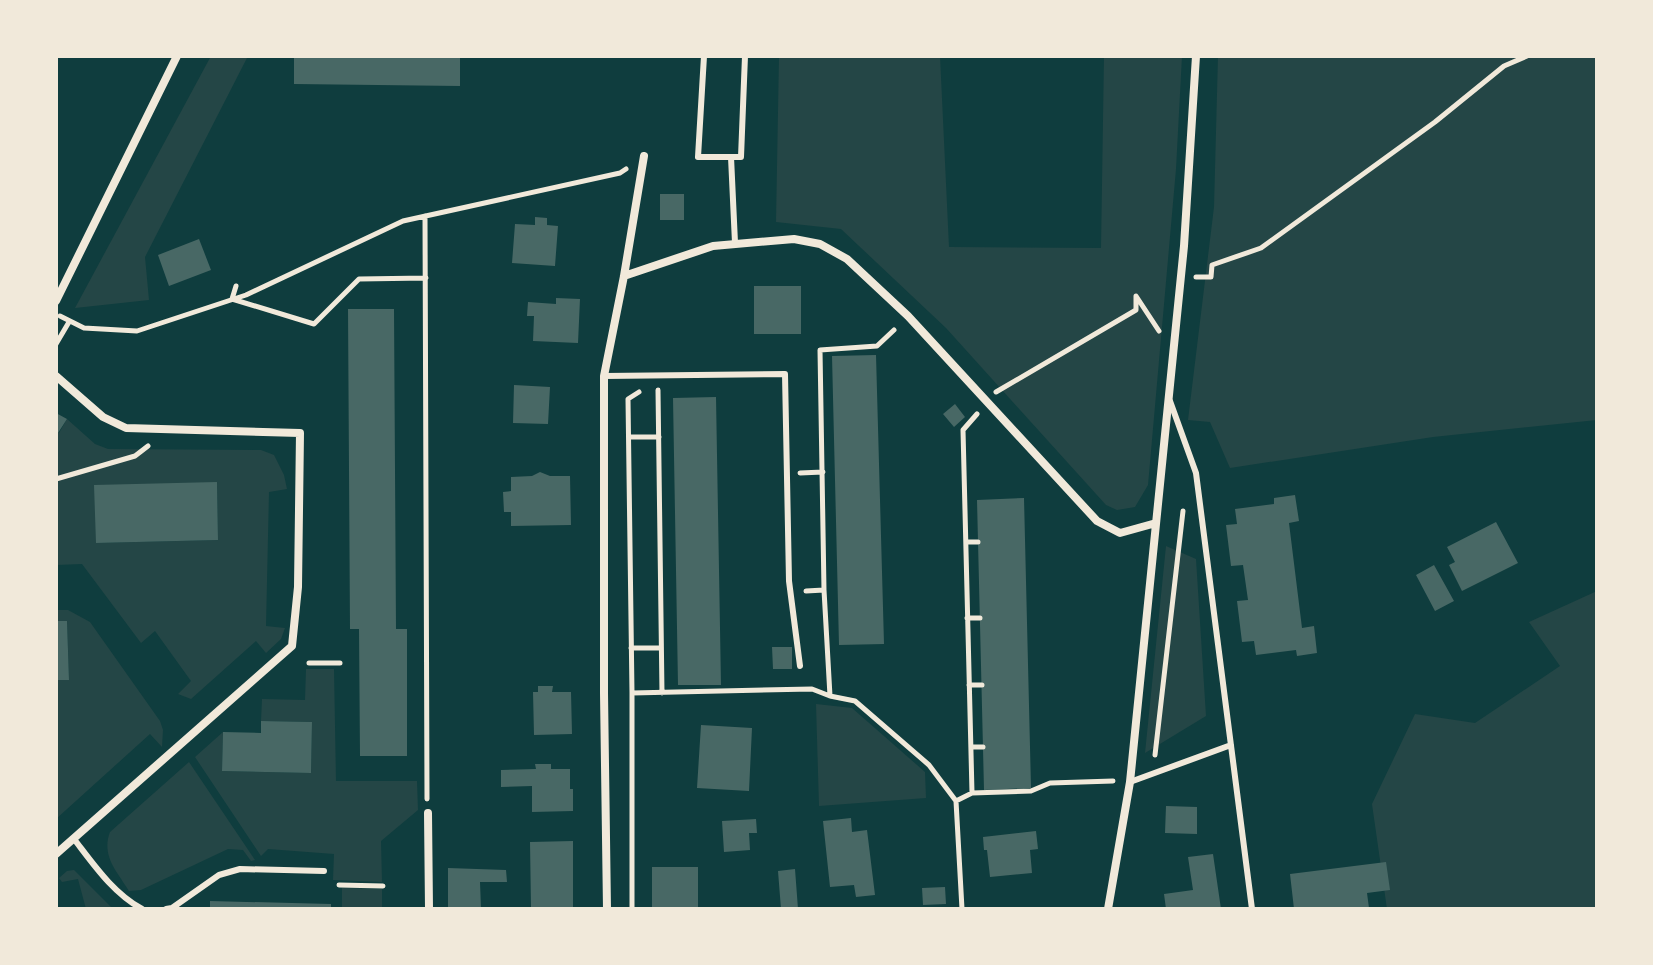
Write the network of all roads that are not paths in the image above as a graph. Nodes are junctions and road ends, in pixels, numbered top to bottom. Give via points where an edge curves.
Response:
1 (177, 56) edge
2 (704, 56) edge
3 (745, 56) edge
4 (1196, 56) edge
5 (644, 156) road end
6 (731, 157) junction
7 (735, 243) junction
8 (624, 276) junction
9 (56, 301) edge
10 (56, 376) edge
11 (604, 376) junction
12 (1169, 397) junction
13 (1156, 523) junction
14 (800, 666) dead end
15 (1231, 745) junction
16 (1130, 782) junction
17 (428, 813) road end
18 (74, 839) junction
19 (56, 854) edge
20 (324, 871) dead end
21 (142, 909) edge
22 (166, 909) edge
23 (429, 909) edge
24 (607, 909) edge
25 (1108, 909) edge
26 (1252, 909) edge

1 - 9 street
2 - 6 lane via 698,157
3 - 6 lane via 741,157
4 - 12 street
5 - 8 street
6 - 7 lane
7 - 8 street
7 - 13 street via 794,239 820,244 847,259 908,316 1097,521 1120,533
8 - 11 street
10 - 18 street via 103,417 126,428 300,433 292,646
11 - 14 lane via 785,374 789,581
11 - 24 street
12 - 13 street
12 - 15 lane via 1196,473
13 - 16 street
15 - 16 lane
15 - 26 lane
16 - 25 street
17 - 23 street
18 - 19 street
18 - 21 lane via 100,874
20 - 22 lane via 240,869 219,875

